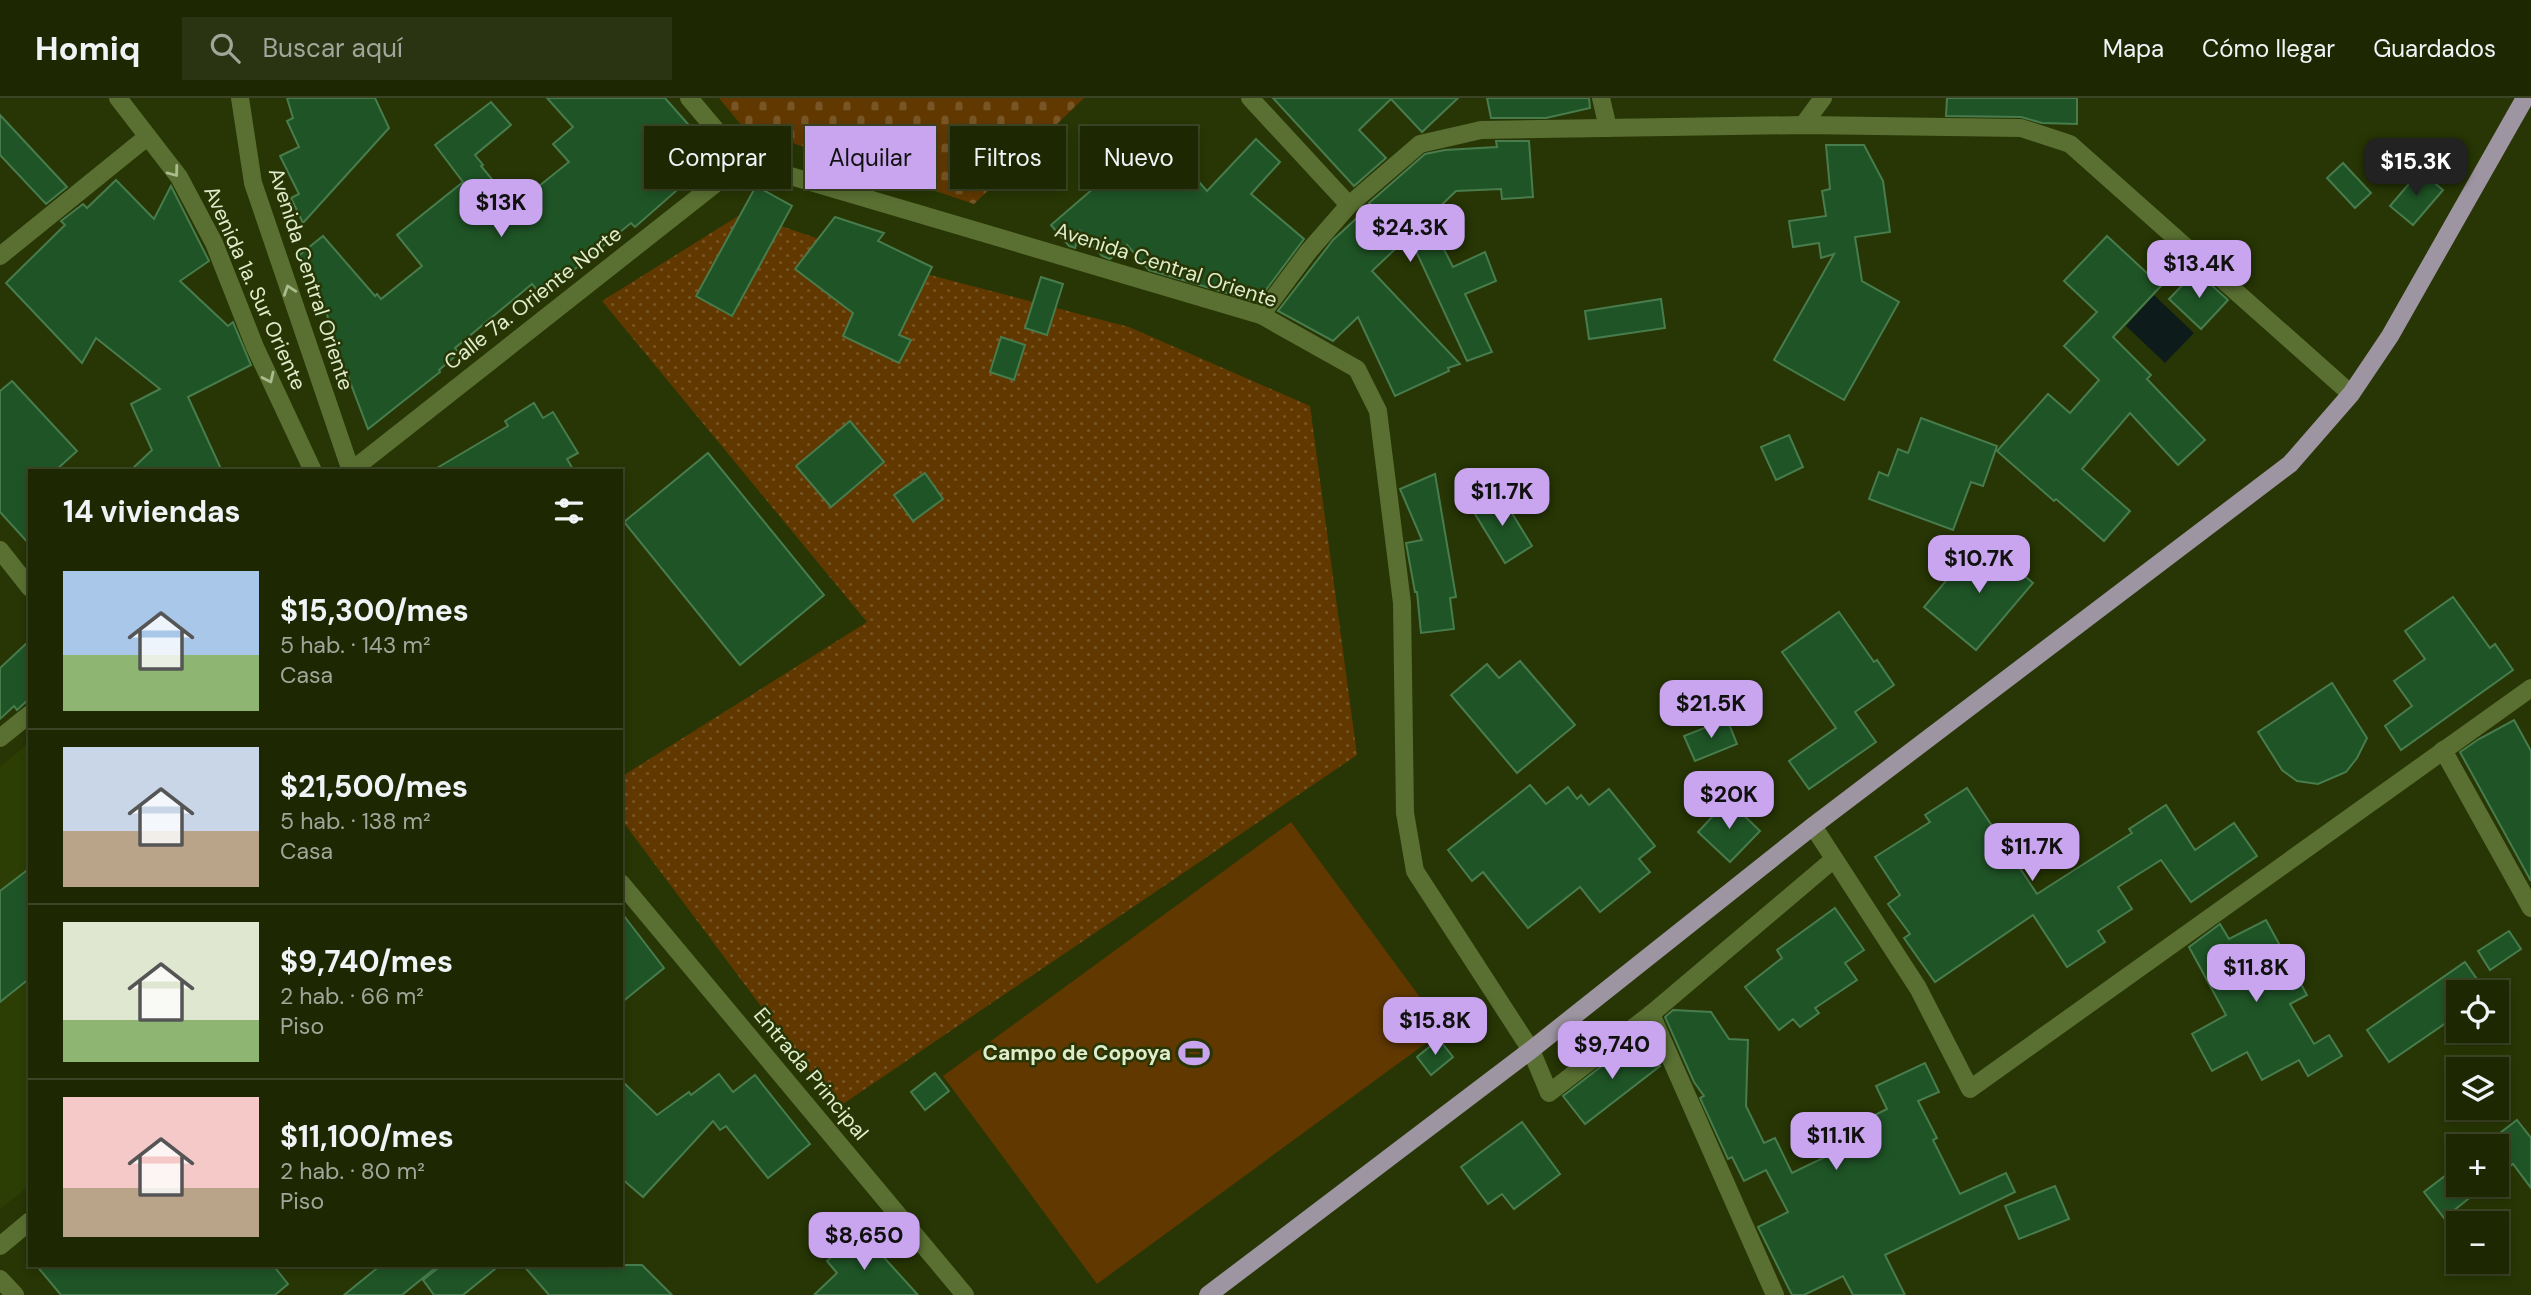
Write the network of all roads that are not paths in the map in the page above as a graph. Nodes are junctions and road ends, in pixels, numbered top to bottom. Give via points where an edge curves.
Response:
1 (118, 98) edge
2 (240, 98) edge
3 (689, 98) edge
4 (1250, 98) edge
5 (1601, 98) edge
6 (1824, 98) edge
7 (2525, 98) edge
8 (1803, 125) junction
9 (713, 126) edge
10 (1608, 128) junction
11 (147, 137) junction
12 (791, 176) edge
13 (709, 189) edge
14 (1349, 205) junction
15 (0, 256) edge
16 (1261, 314) junction
17 (2351, 394) junction
18 (312, 469) edge
19 (350, 469) edge
20 (354, 469) edge
21 (0, 550) edge
22 (28, 585) edge
23 (2531, 688) edge
24 (28, 717) edge
25 (0, 738) edge
26 (2443, 750) junction
27 (1813, 826) junction
28 (1834, 859) junction
29 (623, 885) edge
30 (2531, 908) edge
31 (1651, 1014) junction
32 (1531, 1050) junction
33 (28, 1223) edge
34 (0, 1246) edge
35 (0, 1279) edge
36 (15, 1295) edge
37 (965, 1295) edge
38 (1208, 1295) edge
39 (1775, 1295) edge

1 - 11 street, Avenida 1a. Sur Oriente
19 -> 2 street, Avenida Central Oriente via 253,183
3 - 9 street
4 - 14 street
5 - 10 street
6 - 8 street
7 - 17 main road via 2390,336
8 - 10 street
8 - 17 street via 2021,128 2070,144
10 - 14 street via 1481,130 1420,144
11 - 15 street
11 -> 18 street, Avenida 1a. Sur Oriente via 179,177 214,243 255,347
12 - 16 street, Avenida Central Oriente
13 - 20 street, Calle 7a. Oriente Norte
14 - 16 street
16 - 32 street, Avenida Central Oriente via 1357,369 1378,411 1402,603 1405,813 1415,871
17 - 27 main road via 2290,464
21 - 22 street
23 - 26 street
24 - 25 street
26 - 28 street via 1970,1088 1918,988
26 - 30 street
27 - 28 street
27 - 32 main road
28 - 31 street
29 - 37 street, Entrada Principal
31 - 32 street, Avenida Central Oriente via 1549,1093
31 - 39 street
32 - 38 main road
33 - 34 street
35 - 36 street

